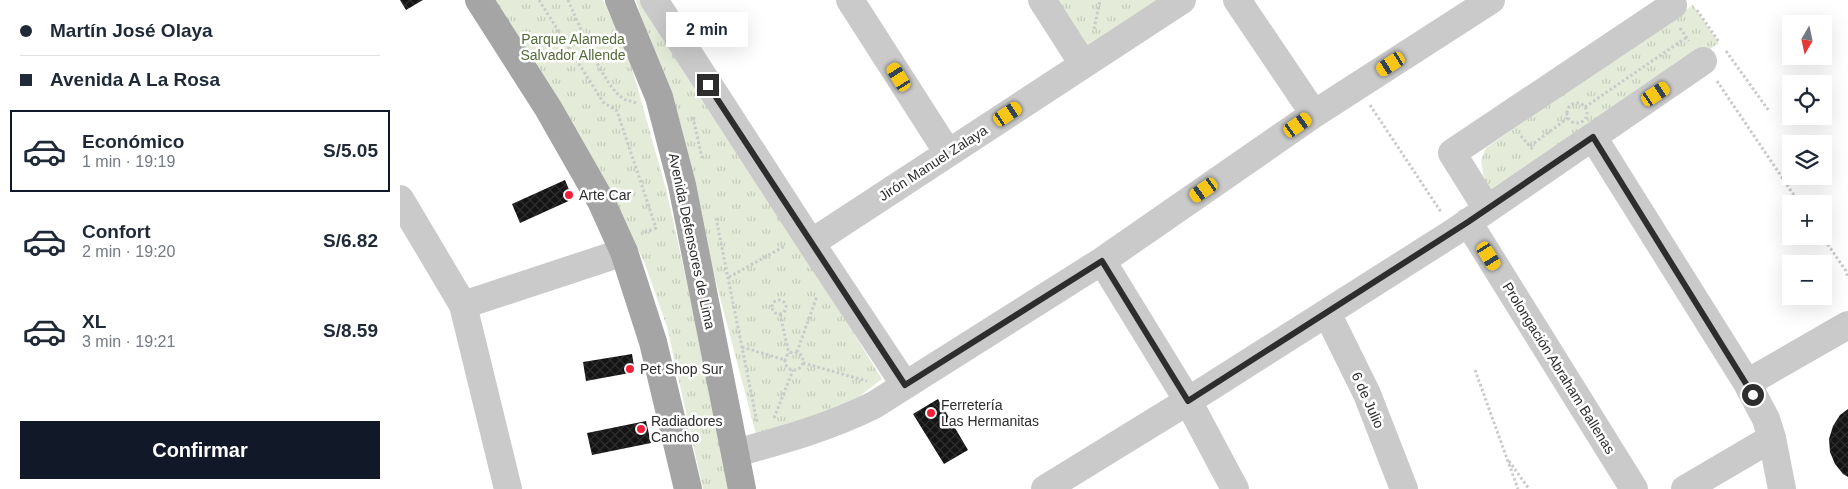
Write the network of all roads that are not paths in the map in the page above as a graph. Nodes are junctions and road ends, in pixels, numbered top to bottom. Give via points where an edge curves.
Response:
1 (479, 0) edge
2 (619, 0) edge
3 (654, 0) edge
4 (850, 0) edge
5 (1042, 0) edge
6 (1182, 0) edge
7 (1237, 0) edge
8 (1491, 0) edge
9 (1683, 5) road end
10 (1716, 52) road end
11 (1083, 64) junction
12 (1314, 114) junction
13 (1593, 137) junction
14 (948, 153) junction
15 (400, 199) edge
16 (1470, 221) junction
17 (808, 239) junction
18 (622, 246) junction
19 (1102, 261) junction
20 (463, 305) junction
21 (1327, 313) junction
22 (1848, 325) edge
23 (1747, 383) junction
24 (905, 385) junction
25 (1188, 401) junction
26 (1772, 438) junction
27 (736, 453) junction
28 (1053, 487) edge
29 (508, 489) edge
30 (688, 489) edge
31 (742, 489) edge
32 (1235, 489) edge
33 (1404, 489) edge
34 (1634, 489) edge
35 (1685, 489) edge
36 (1782, 489) edge

1 - 18 main road via 567,142
2 - 27 main road, Avenida Defensores de Lima via 660,97 682,184
3 - 17 street
4 - 14 street
5 - 11 street
6 - 11 street, Jirón Manuel Zalaya
7 - 12 street
8 - 12 street
9 - 16 street, Prolongación Abraham Ballenas via 1452,153
10 - 13 street
11 - 14 street, Jirón Manuel Zalaya
12 - 19 street
13 - 16 street
13 - 23 street
14 - 17 street, Jirón Manuel Zalaya
15 - 20 street
16 - 21 street
16 - 34 street, Prolongación Abraham Ballenas
17 - 24 street
18 - 20 street
18 - 30 main road via 653,342
19 - 24 street
19 - 25 street
20 - 29 street
21 - 25 street
21 - 33 street, 6 de Julio via 1367,394
22 - 23 street
23 - 26 street
24 - 27 street via 852,416 760,440
25 - 28 street
25 - 32 street
26 - 35 street
26 - 36 street
27 - 31 main road, Avenida Defensores de Lima

